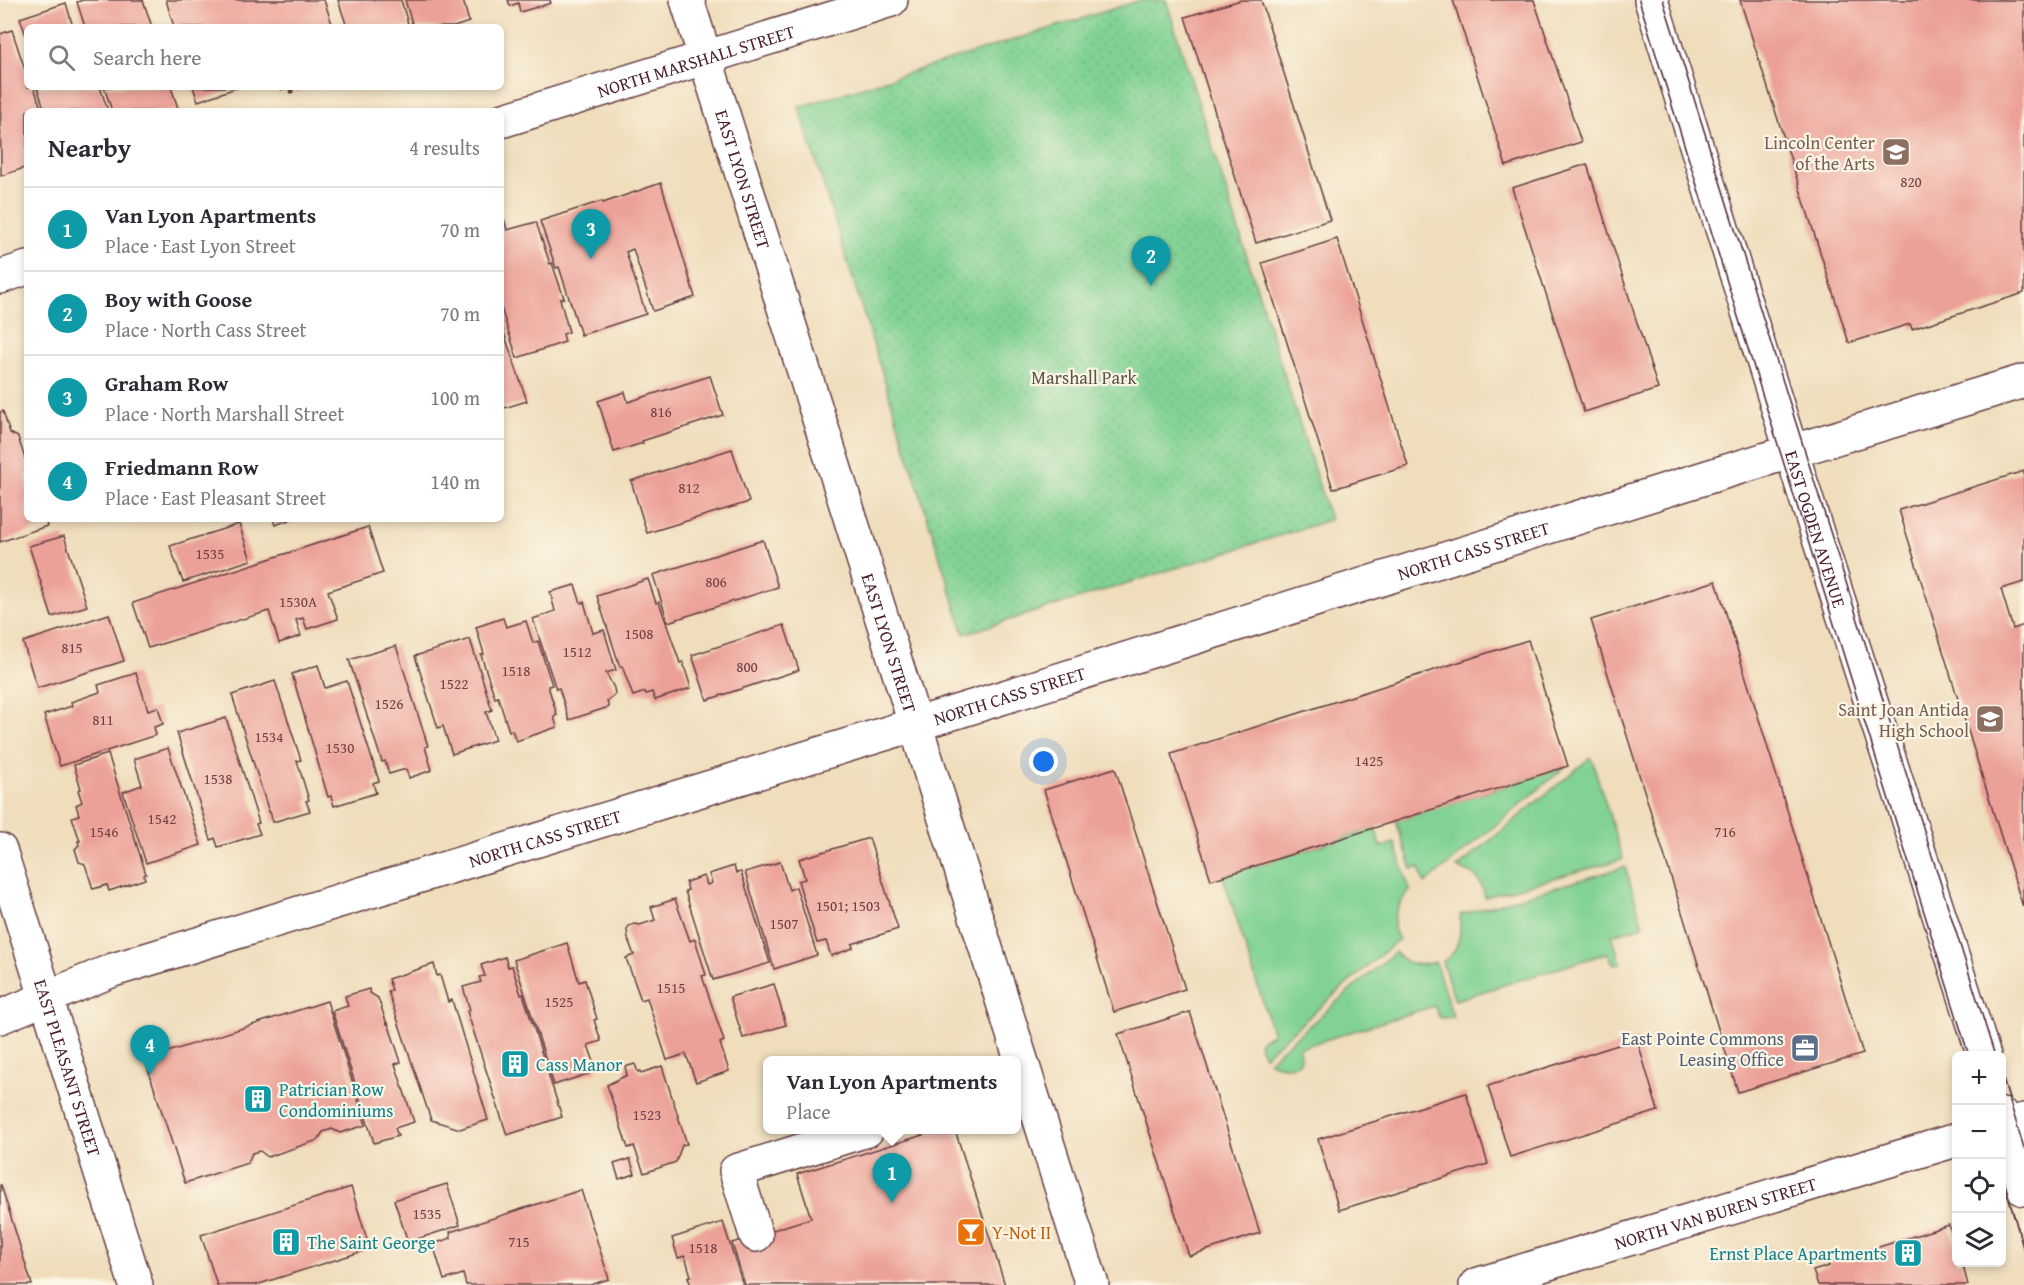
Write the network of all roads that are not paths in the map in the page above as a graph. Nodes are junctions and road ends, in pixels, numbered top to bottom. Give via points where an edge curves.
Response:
1 (687, 0) edge
2 (891, 0) edge
3 (1651, 0) edge
4 (705, 58) junction
5 (504, 120) edge
6 (24, 269) edge
7 (0, 277) edge
8 (2024, 381) edge
9 (1792, 452) junction
10 (915, 724) junction
11 (0, 850) edge
12 (46, 998) junction
13 (0, 1017) edge
14 (1982, 1051) edge
15 (1015, 1056) edge
16 (1022, 1080) edge
17 (2008, 1122) edge
18 (854, 1134) edge
19 (1952, 1141) edge
20 (2024, 1190) edge
21 (756, 1235) dead end
22 (136, 1285) edge
23 (1092, 1285) edge
24 (1476, 1285) edge

1 - 4 street, EAST LYON STREET
2 - 4 street, NORTH MARSHALL STREET
3 - 9 street, EAST OGDEN AVENUE
4 - 5 street, NORTH MARSHALL STREET
4 - 10 street, EAST LYON STREET
6 - 7 street
8 - 9 street, NORTH CASS STREET
9 - 10 street, NORTH CASS STREET
9 - 14 street, EAST OGDEN AVENUE
10 - 12 street, NORTH CASS STREET via 124,967
10 - 15 street, EAST LYON STREET
11 - 12 street, EAST PLEASANT STREET
12 - 13 street, NORTH CASS STREET
12 - 22 street, EAST PLEASANT STREET
16 - 23 street, EAST LYON STREET
17 - 20 street
18 - 21 street via 736,1171
19 - 24 street, NORTH VAN BUREN STREET

